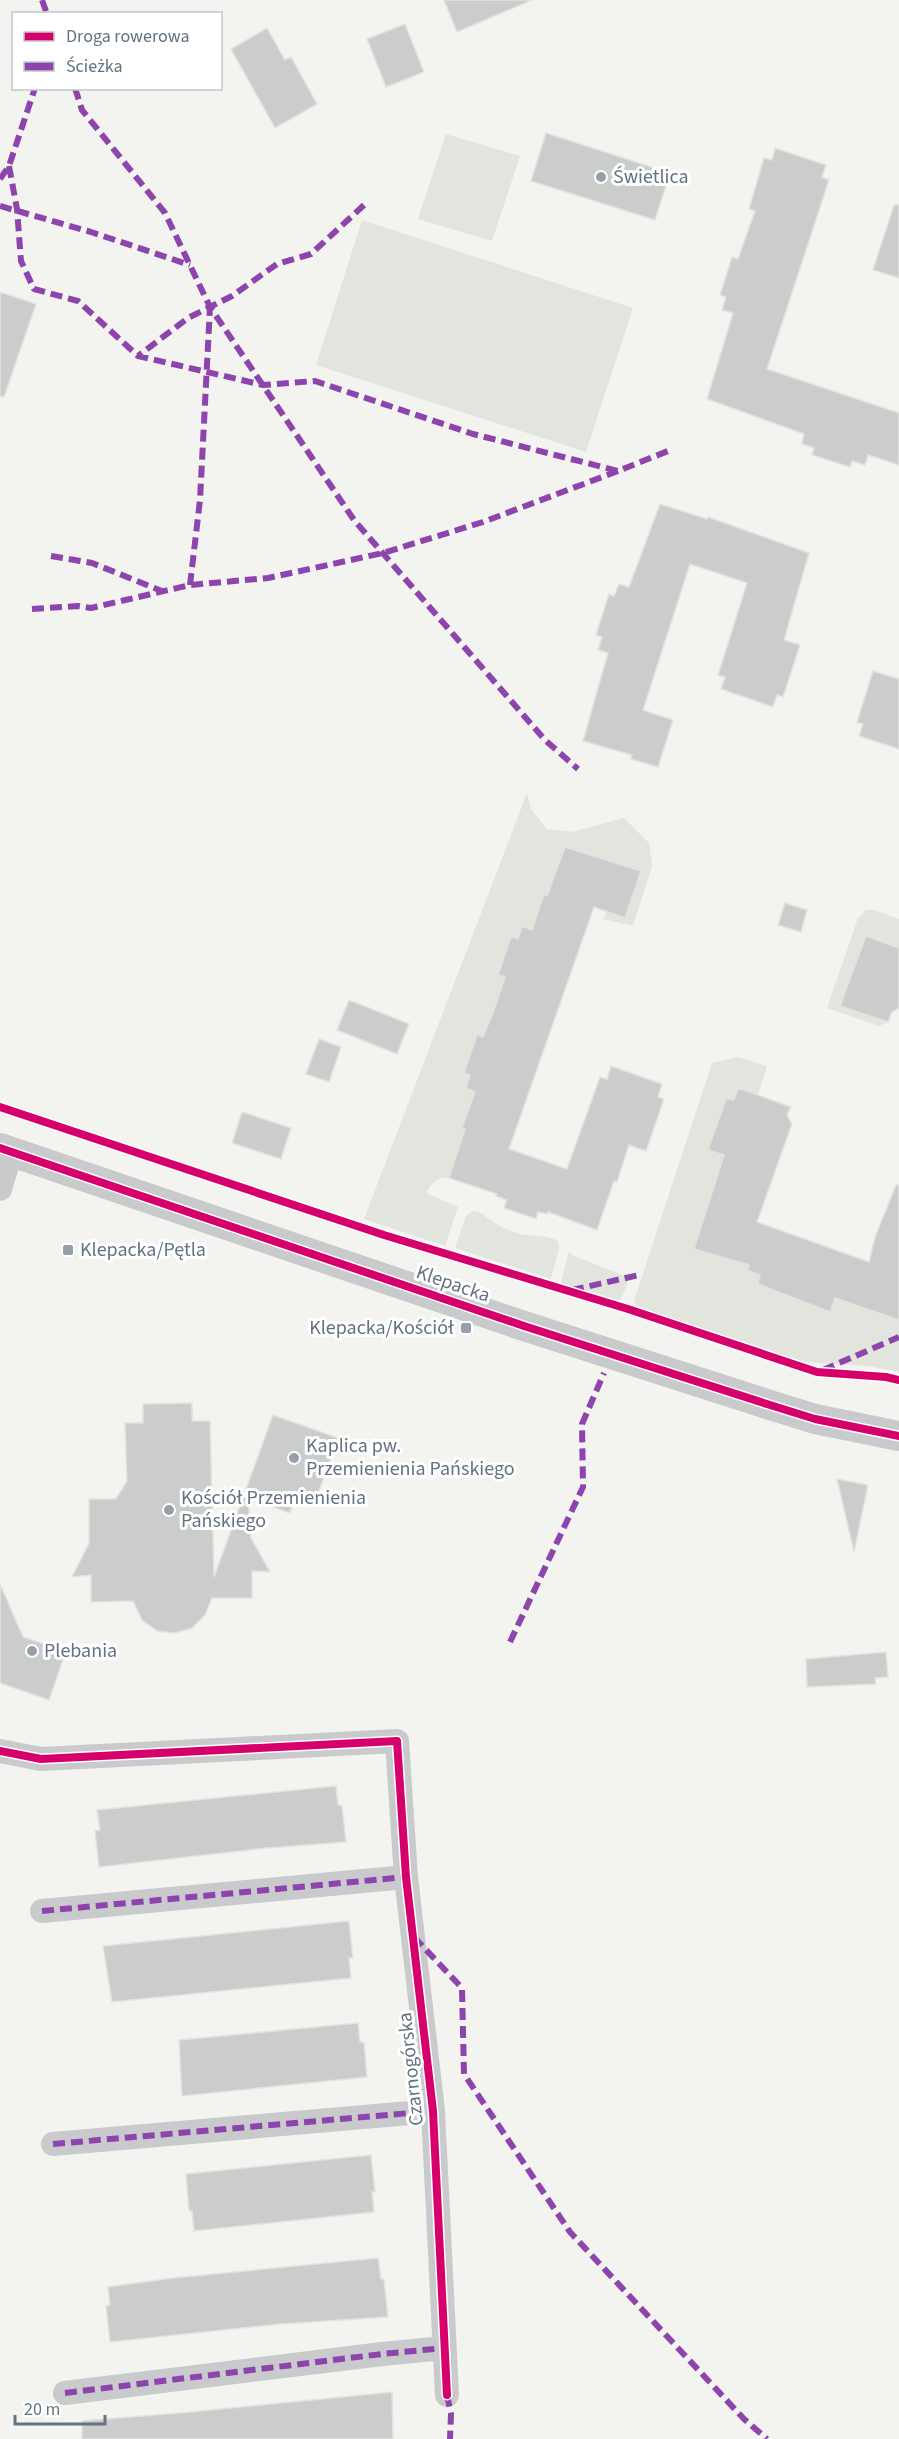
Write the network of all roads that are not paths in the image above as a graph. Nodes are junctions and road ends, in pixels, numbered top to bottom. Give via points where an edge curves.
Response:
1 (6, 1150) edge
2 (0, 1189) edge
3 (899, 1436) edge
4 (0, 1751) edge
5 (406, 1877) junction
6 (42, 1911) dead end
7 (433, 2111) junction
8 (53, 2144) dead end
9 (444, 2348) junction
10 (64, 2392) dead end
11 (447, 2395) dead end

1 - 2 street
1 - 3 street, Klepacka via 524,1326 814,1419
4 - 5 street, Czarnogórska via 41,1760 397,1741
5 - 6 street
5 - 7 street, Czarnogórska
7 - 8 street
7 - 9 street, Czarnogórska
9 - 10 street
9 - 11 street, Czarnogórska

